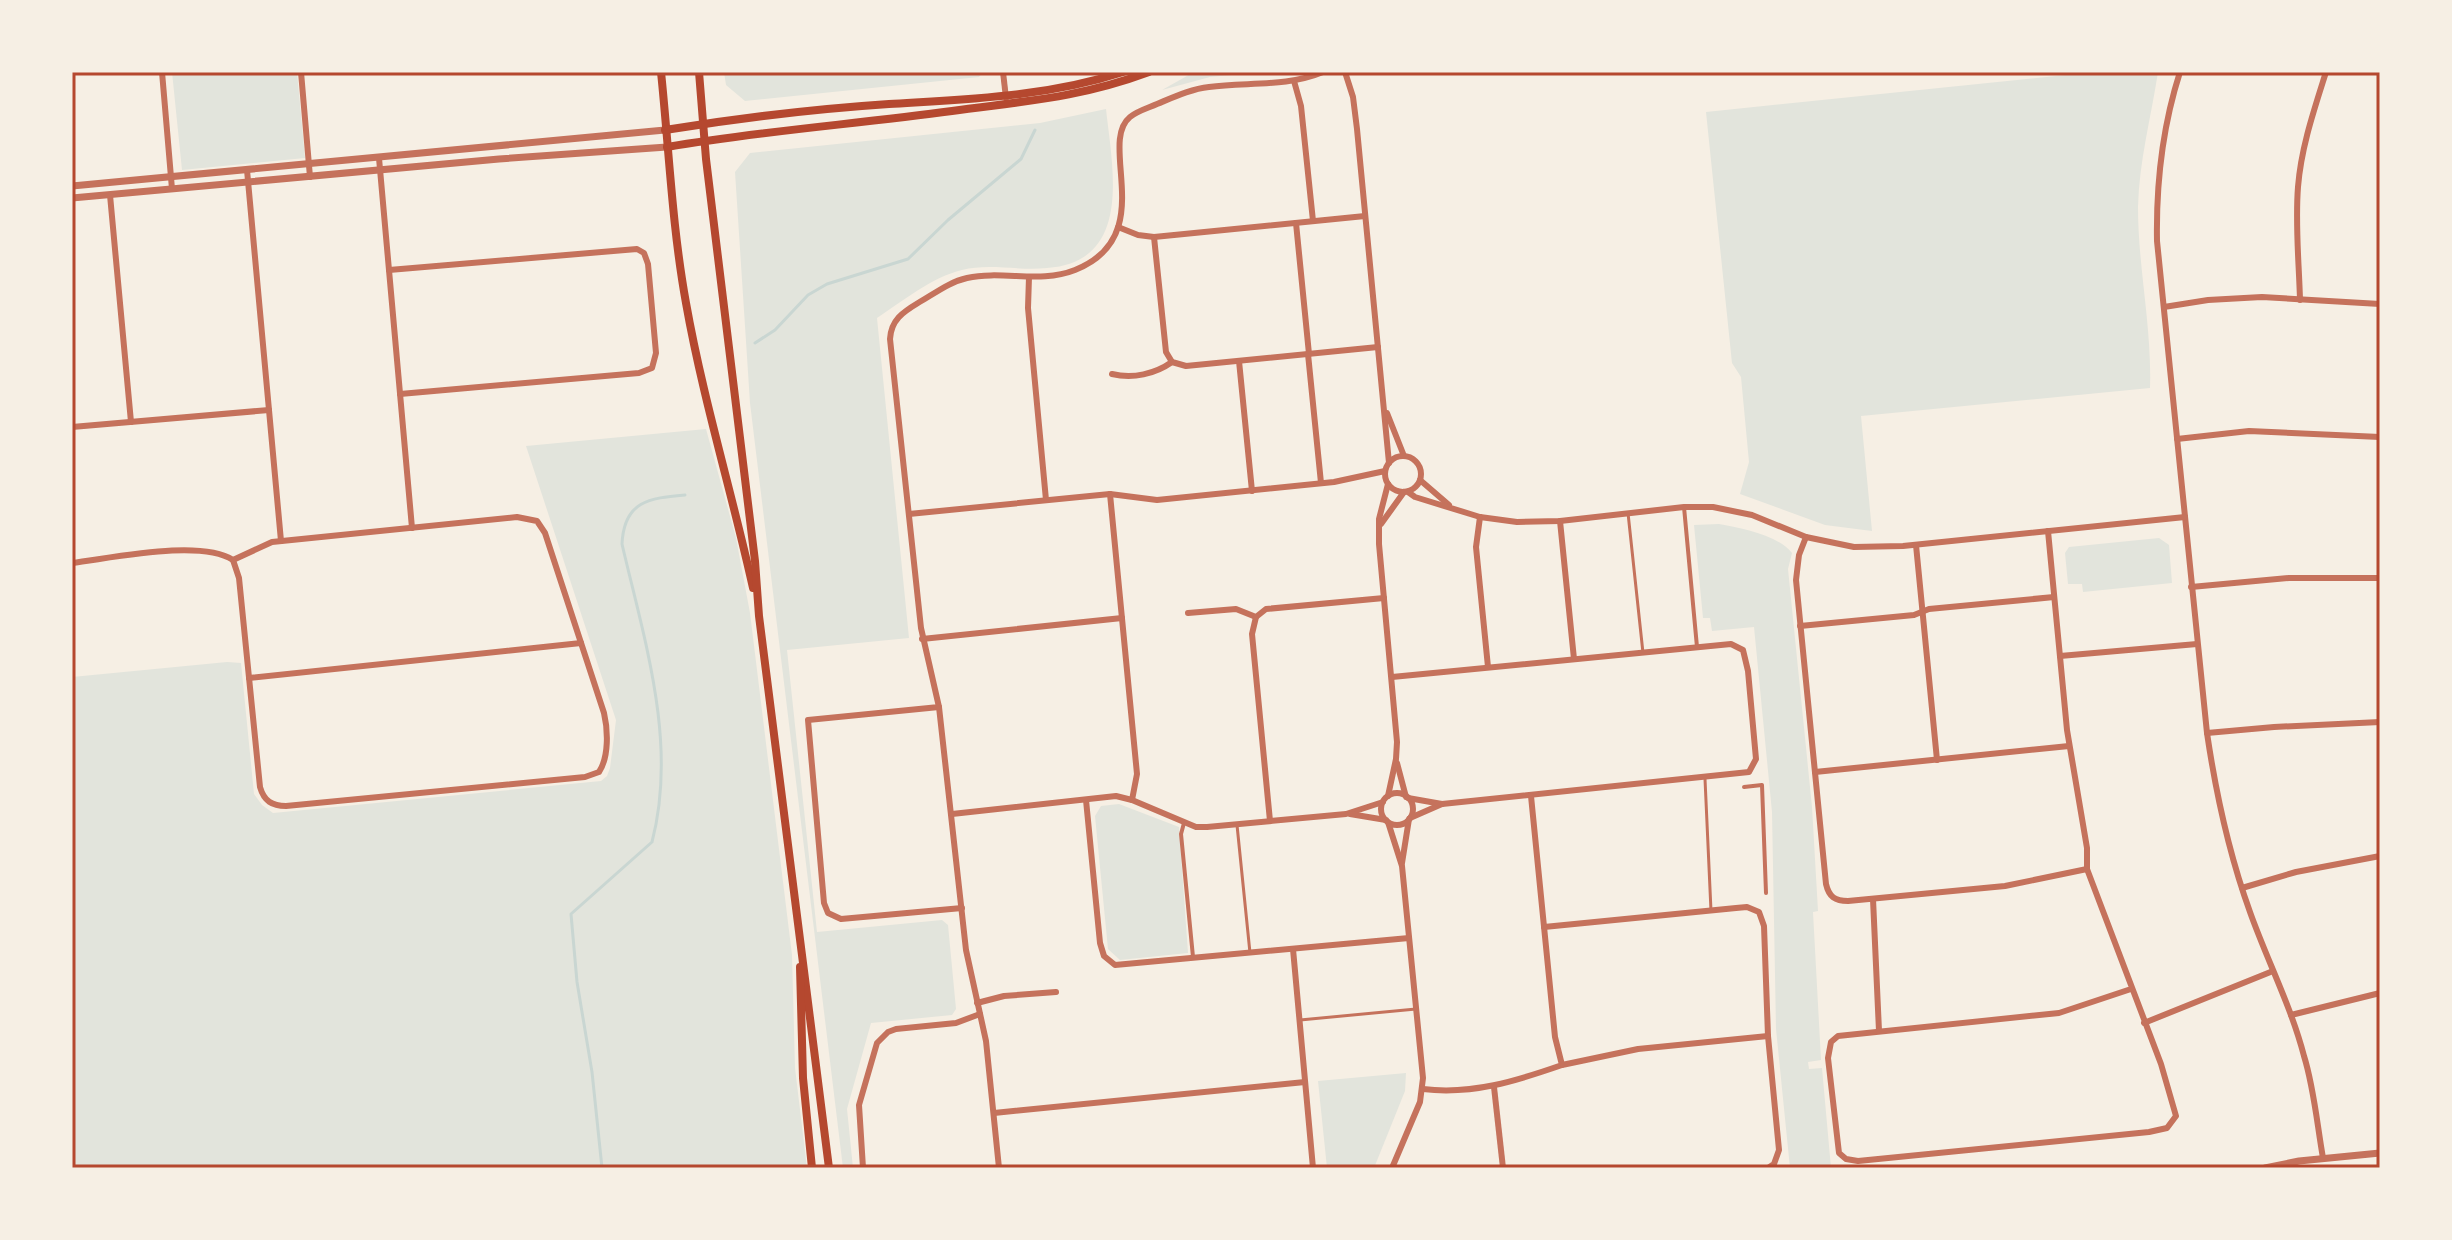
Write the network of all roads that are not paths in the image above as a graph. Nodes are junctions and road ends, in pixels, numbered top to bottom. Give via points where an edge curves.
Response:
1 (162, 72) edge
2 (301, 72) edge
3 (661, 72) edge
4 (699, 72) edge
5 (1003, 72) edge
6 (1123, 72) edge
7 (1149, 72) edge
8 (1323, 72) edge
9 (1345, 72) edge
10 (2180, 72) edge
11 (2326, 72) edge
12 (1294, 81) junction
13 (1006, 101) junction
14 (704, 124) junction
15 (665, 130) junction
16 (705, 141) junction
17 (667, 147) junction
18 (379, 158) junction
19 (309, 164) junction
20 (247, 170) junction
21 (380, 171) junction
22 (171, 177) junction
23 (310, 177) junction
24 (248, 183) junction
25 (72, 186) edge
26 (172, 189) junction
27 (110, 195) junction
28 (72, 198) edge
29 (1365, 216) junction
30 (1313, 221) junction
31 (1296, 223) junction
32 (1118, 227) junction
33 (1154, 237) junction
34 (389, 270) junction
35 (1029, 277) junction
36 (2300, 300) junction
37 (2380, 304) edge
38 (2164, 307) junction
39 (1378, 347) junction
40 (1309, 354) junction
41 (1239, 361) junction
42 (1172, 362) junction
43 (1112, 374) dead end
44 (400, 394) junction
45 (1384, 401) junction
46 (269, 410) junction
47 (131, 422) junction
48 (72, 427) edge
49 (2380, 437) edge
50 (2177, 439) junction
51 (1404, 456) junction
52 (1389, 463) junction
53 (1385, 471) junction
54 (1420, 480) junction
55 (1321, 483) junction
56 (1388, 484) junction
57 (1252, 491) junction
58 (1406, 492) junction
59 (1110, 494) junction
60 (1046, 500) junction
61 (1452, 507) junction
62 (1684, 507) junction
63 (1628, 513) junction
64 (909, 514) junction
65 (1480, 517) junction
66 (2185, 517) junction
67 (1560, 521) junction
68 (412, 528) junction
69 (1379, 531) junction
70 (2048, 531) junction
71 (1806, 537) junction
72 (281, 541) junction
73 (1916, 545) junction
74 (233, 560) junction
75 (72, 563) edge
76 (2380, 578) edge
77 (2191, 587) junction
78 (2054, 597) junction
79 (1384, 598) junction
80 (1923, 612) junction
81 (1188, 613) dead end
82 (759, 616) junction
83 (1256, 617) junction
84 (1122, 618) junction
85 (1800, 626) junction
86 (922, 639) junction
87 (581, 643) junction
88 (2197, 644) junction
89 (1697, 647) junction
90 (1643, 653) junction
91 (2060, 656) junction
92 (1574, 659) junction
93 (1488, 667) junction
94 (1392, 677) junction
95 (249, 678) junction
96 (939, 707) junction
97 (2380, 722) edge
98 (2207, 733) junction
99 (2069, 746) junction
100 (1396, 759) junction
101 (1937, 760) junction
102 (1815, 772) junction
103 (1705, 778) junction
104 (1744, 787) dead end
105 (1531, 796) junction
106 (1407, 797) junction
107 (1385, 799) junction
108 (1086, 800) junction
109 (1132, 800) junction
110 (1442, 804) junction
111 (952, 814) junction
112 (1346, 814) junction
113 (1410, 818) junction
114 (1270, 821) junction
115 (1387, 821) junction
116 (1184, 823) junction
117 (1237, 825) junction
118 (2380, 856) edge
119 (1402, 866) junction
120 (2087, 869) junction
121 (2242, 888) junction
122 (1766, 893) dead end
123 (1873, 899) junction
124 (962, 908) junction
125 (1711, 911) junction
126 (1544, 927) junction
127 (1409, 938) junction
128 (800, 946) junction
129 (1293, 949) junction
130 (1250, 953) junction
131 (1193, 959) junction
132 (2273, 971) junction
133 (2131, 989) junction
134 (1056, 992) dead end
135 (2380, 993) edge
136 (977, 1003) junction
137 (1416, 1009) junction
138 (980, 1014) junction
139 (2291, 1015) junction
140 (1299, 1020) junction
141 (2144, 1023) junction
142 (1879, 1031) junction
143 (1768, 1036) junction
144 (1562, 1065) junction
145 (1305, 1082) junction
146 (1494, 1087) junction
147 (1423, 1089) junction
148 (994, 1113) junction
149 (2380, 1153) edge
150 (2323, 1158) junction
151 (812, 1168) edge
152 (829, 1168) edge
153 (863, 1168) edge
154 (999, 1168) edge
155 (1313, 1168) edge
156 (1392, 1168) edge
157 (1503, 1168) edge
158 (1768, 1168) edge
159 (2265, 1168) edge

1 - 22 street
2 - 19 street
3 - 15 main road
4 - 14 main road
5 - 13 street
6 - 13 main road
7 - 13 main road via 1095,90
8 - 12 street
9 - 29 street via 1354,107
10 - 38 street via 2159,170 2157,241
11 - 36 street via 2298,186
12 - 30 street
12 - 32 street via 1198,89 1132,115 1119,136 1124,199
13 - 14 main road via 886,105
13 - 16 main road
14 - 15 main road
14 - 16 main road
15 - 17 main road
15 - 18 street
16 - 17 main road
16 - 82 main road
17 - 21 street
17 - 82 main road via 686,303
18 - 19 street
18 - 21 street
19 - 20 street
19 - 23 street
20 - 22 street
20 - 24 street
21 - 23 street
21 - 34 street
22 - 25 street
22 - 26 street
23 - 24 street
24 - 26 street
24 - 46 street
26 - 27 street
27 - 28 street
27 - 47 street
29 - 30 street
29 - 39 street
30 - 31 street
31 - 33 street
31 - 40 street
32 - 33 street
32 - 35 street via 1087,264 1062,274
33 - 42 street via 1165,349
34 - 44 street
34 - 44 street via 637,249 648,264 656,353 652,368 639,373
35 - 60 street
35 - 64 street via 957,281 906,310 891,328
36 - 37 street
36 - 38 street via 2238,298
38 - 50 street
39 - 40 street
39 - 45 street
40 - 41 street
40 - 55 street
41 - 42 street via 1186,366
41 - 57 street
42 - 43 street via 1157,372
44 - 68 street
45 - 51 street
45 - 52 street
46 - 47 street
46 - 72 street
47 - 48 street
49 - 50 street via 2249,431
50 - 66 street
51 - 52 street
51 - 54 street via 1416,461
52 - 53 street
53 - 55 street
53 - 56 street
54 - 58 street
54 - 61 street
55 - 57 street
56 - 58 street
56 - 69 street
57 - 59 street via 1157,500
58 - 61 street
58 - 69 street via 1387,512
59 - 60 street
59 - 84 street
60 - 64 street
61 - 65 street
62 - 63 street
62 - 71 street via 1733,510
62 - 89 street
63 - 67 street
63 - 90 lane
64 - 86 street
65 - 67 street
65 - 93 street via 1476,547
66 - 70 street
66 - 77 street
67 - 92 street
68 - 72 street
68 - 87 street via 517,517 537,521
69 - 79 street
70 - 73 street
70 - 78 street
71 - 73 street via 1854,547
71 - 85 street via 1797,565
72 - 74 street
73 - 80 street
74 - 75 street via 213,551 190,550
74 - 95 street
76 - 77 street via 2289,578
77 - 88 street
78 - 80 street
78 - 91 street
79 - 83 street via 1266,609
79 - 94 street
80 - 85 street
80 - 101 street
81 - 83 street via 1236,609
82 - 128 main road
83 - 114 street via 1252,634
84 - 86 street
84 - 109 street via 1137,774
85 - 102 street
86 - 96 street
87 - 95 street
87 - 95 street via 606,730 603,767 585,777 273,805 260,787
88 - 91 street
88 - 98 street
89 - 90 street
89 - 103 street via 1731,644 1746,656 1756,750 1749,772
90 - 92 street
91 - 99 street
92 - 93 street
93 - 94 street
94 - 100 street
96 - 111 street
96 - 124 street via 808,720 824,903 828,913 841,919
97 - 98 street
98 - 121 street
99 - 101 street
99 - 120 street
100 - 106 street
100 - 107 street
101 - 102 street
102 - 123 street via 1828,891 1838,901
103 - 105 street
103 - 125 lane
104 - 122 street via 1762,785
105 - 110 street
105 - 126 street
106 - 107 street via 1399,793
106 - 110 street
106 - 113 street
107 - 112 street
107 - 115 street via 1381,811
108 - 109 street
108 - 111 street
108 - 131 street via 1104,956 1123,966
109 - 116 street
110 - 113 street
111 - 124 street
112 - 114 street
112 - 115 street
113 - 115 street via 1399,825
113 - 119 street
114 - 117 street
115 - 119 street
116 - 117 street
116 - 131 street
117 - 130 lane
118 - 121 street
119 - 127 street
120 - 123 street via 2005,886
120 - 133 street
121 - 132 street
123 - 142 street
124 - 136 street
125 - 126 street
125 - 143 street via 1747,907 1763,917
126 - 144 street
127 - 129 street
127 - 137 street
128 - 151 main road via 802,1062
128 - 152 main road
129 - 130 street
129 - 140 street
130 - 131 street
132 - 139 street
132 - 141 street
133 - 141 street
133 - 142 street via 2059,1013
134 - 136 street
135 - 139 street
136 - 138 street
137 - 140 lane
137 - 147 street
138 - 148 street
138 - 153 street via 956,1023 896,1029 877,1043 858,1114
139 - 150 street via 2305,1058
140 - 145 street
141 - 142 street via 2174,1105 2176,1116 2167,1128 1851,1160 1837,1148 1828,1048 1838,1036
143 - 144 street via 1625,1051
143 - 158 street via 1779,1150
144 - 146 street
145 - 148 street
145 - 155 street
146 - 147 street
146 - 157 street
147 - 156 street
148 - 154 street
149 - 150 street
150 - 159 street

